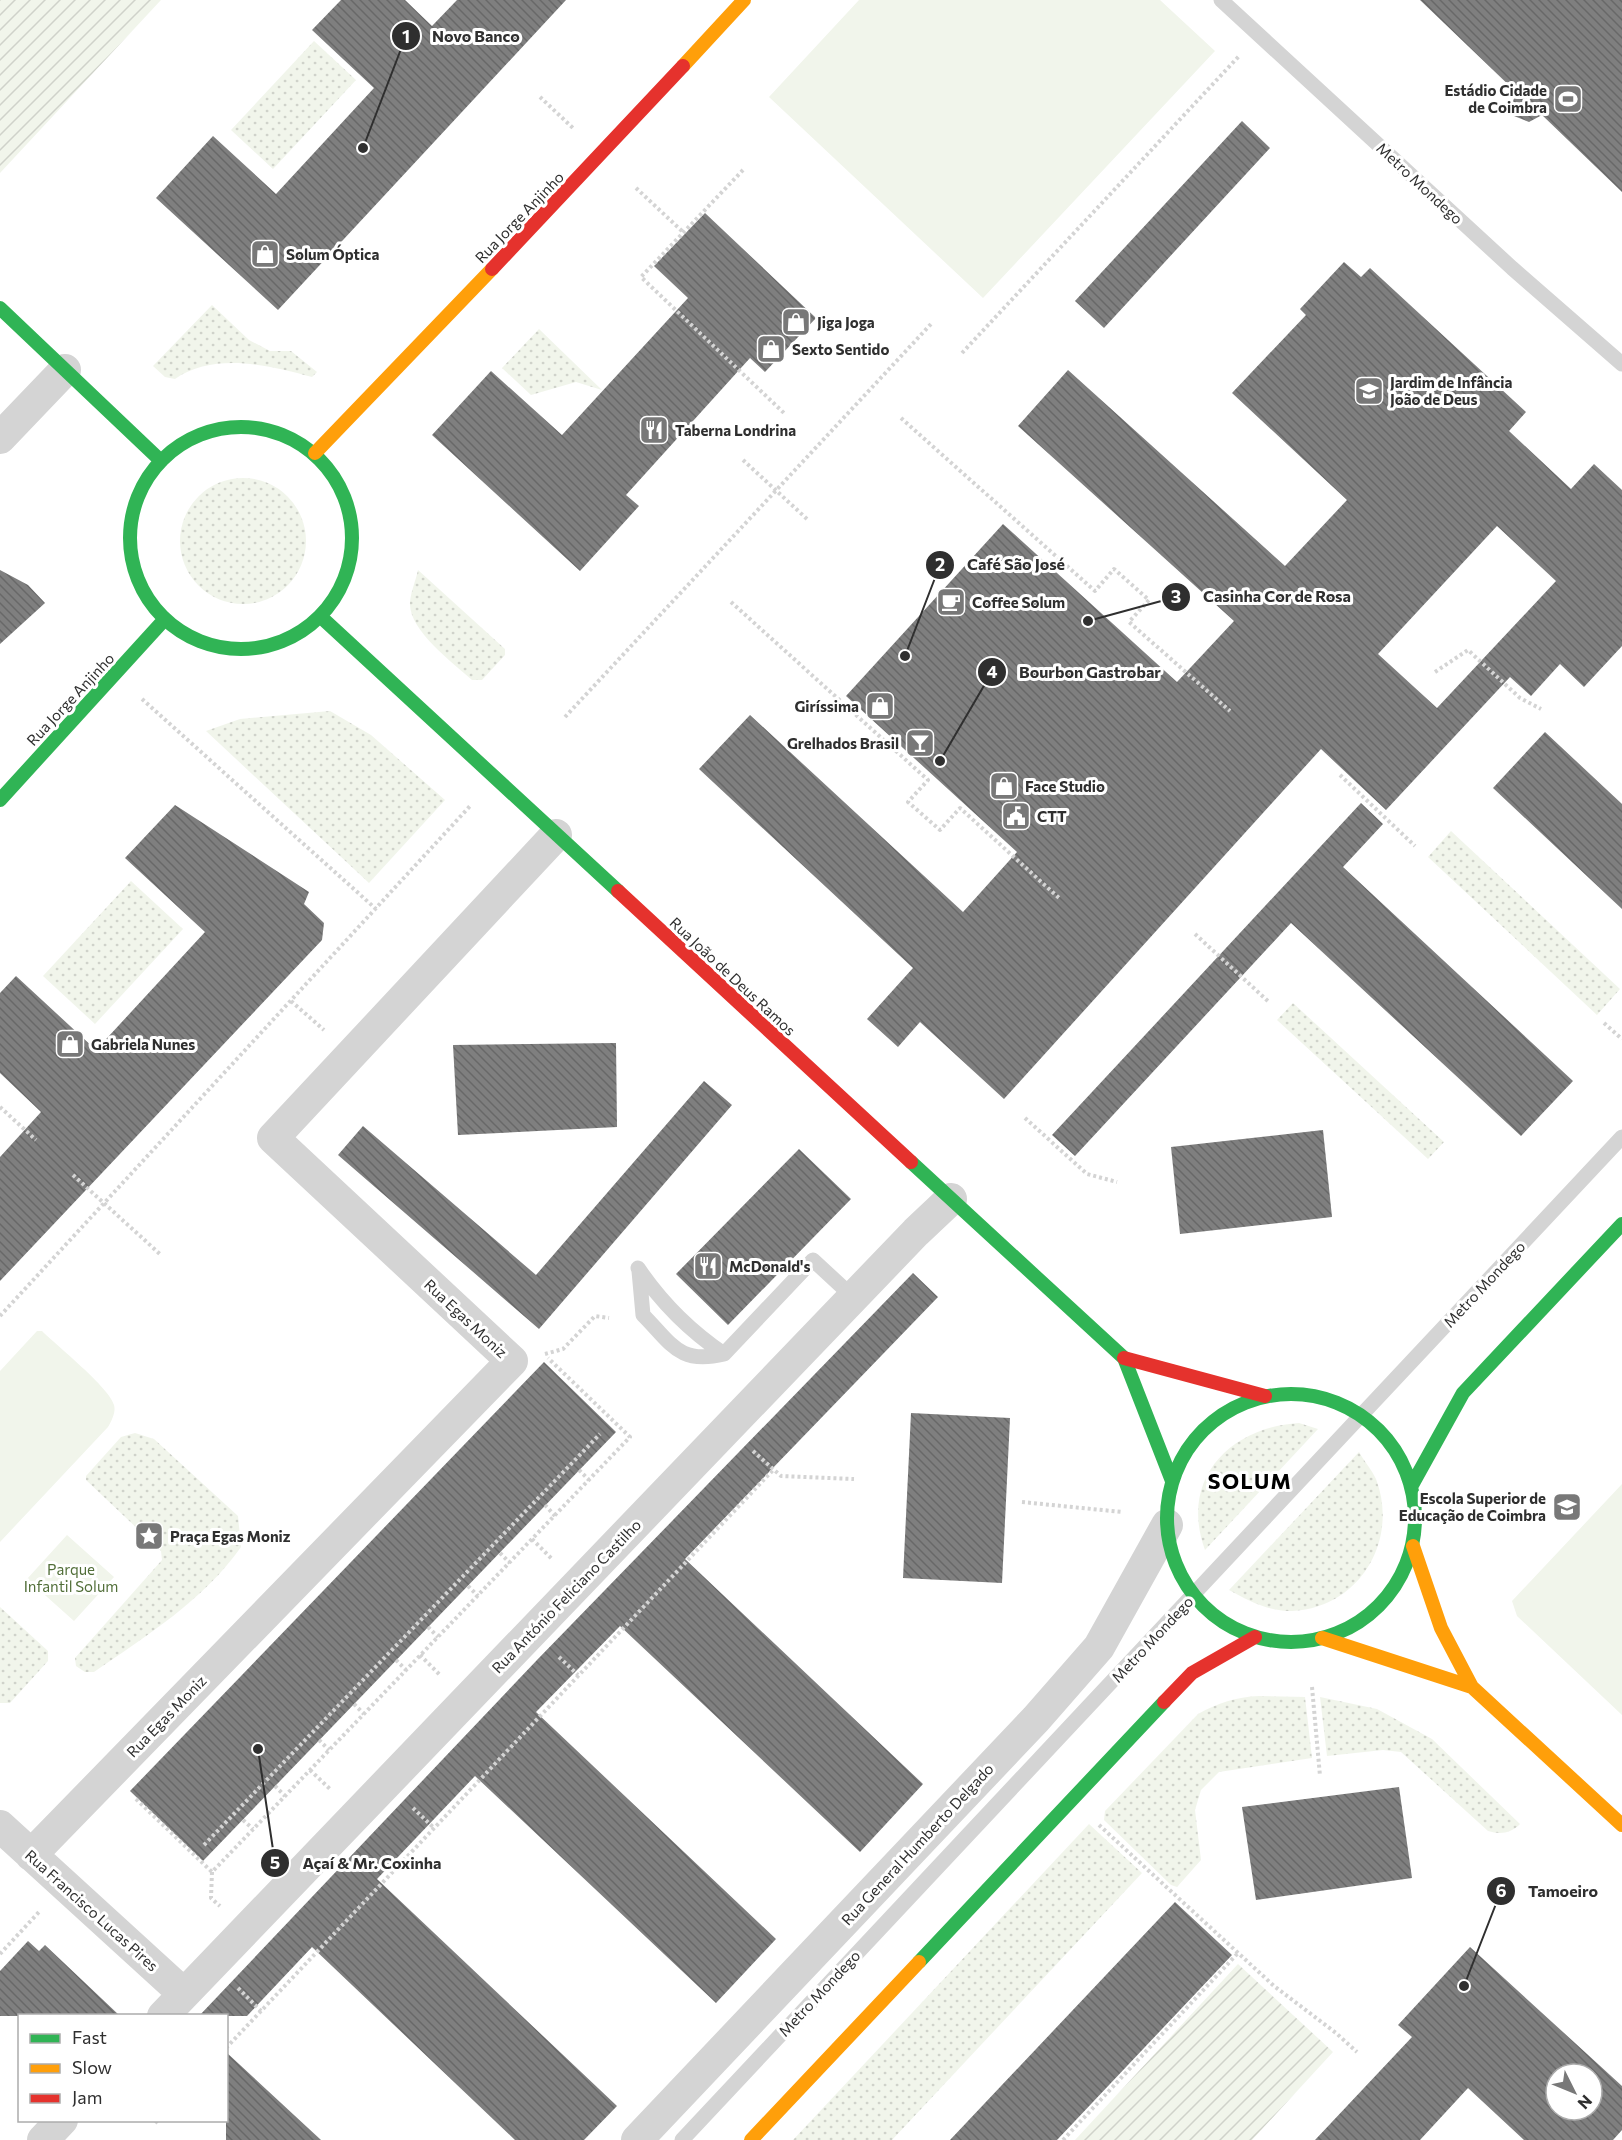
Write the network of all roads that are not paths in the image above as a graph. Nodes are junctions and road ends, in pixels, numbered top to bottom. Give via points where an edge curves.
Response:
1 (744, 0) edge
2 (1221, 0) edge
3 (0, 308) edge
4 (1622, 364) edge
5 (65, 370) junction
6 (0, 438) edge
7 (315, 453) junction
8 (160, 460) junction
9 (321, 617) junction
10 (164, 620) junction
11 (0, 800) edge
12 (556, 835) junction
13 (1622, 1137) edge
14 (951, 1199) junction
15 (1622, 1224) edge
16 (853, 1298) junction
17 (724, 1354) junction
18 (1124, 1358) junction
19 (1265, 1396) junction
20 (1363, 1416) junction
21 (1172, 1481) junction
22 (1412, 1485) junction
23 (1167, 1525) junction
24 (1413, 1546) junction
25 (1193, 1595) junction
26 (1255, 1637) junction
27 (1322, 1638) junction
28 (1472, 1687) junction
29 (1622, 1825) edge
30 (0, 1826) edge
31 (31, 1855) junction
32 (173, 2005) edge
33 (61, 2122) edge
34 (43, 2140) edge
35 (637, 2140) edge
36 (682, 2140) edge
37 (751, 2140) edge

1 - 7 main road, Rua Jorge Anjinho
2 - 4 lane, Metro Mondego
3 - 5 main road
5 - 6 street
5 - 8 main road
7 - 8 main road via 286,435 253,426 219,427 187,440
7 - 9 main road via 338,481 351,515 352,552 342,586
8 - 10 main road via 136,501 130,524 130,559 143,593
9 - 10 main road via 291,638 257,648 222,648 190,638
9 - 12 main road, Rua João de Deus Ramos
10 - 11 main road, Rua Jorge Anjinho
12 - 14 main road, Rua João de Deus Ramos
12 - 31 street, Rua Egas Moniz via 273,1138 512,1361
13 - 20 lane, Metro Mondego
14 - 16 street, Rua António Feliciano Castilho
14 - 18 main road, Rua João de Deus Ramos
15 - 22 main road via 1463,1393
16 - 17 lane via 813,1260
16 - 32 street, Rua António Feliciano Castilho
17 - 17 lane via 658,1297 638,1268 643,1315 684,1355 703,1359
18 - 19 main road, Rua João de Deus Ramos
18 - 21 main road, Rua João de Deus Ramos
19 - 20 main road via 1295,1393 1325,1398
19 - 21 main road via 1224,1410 1201,1429 1184,1451
20 - 22 main road via 1385,1435 1401,1458
20 - 25 lane, Metro Mondego
21 - 23 main road
22 - 24 main road via 1416,1515
23 - 25 main road via 1174,1562
23 - 35 street, Rua General Humberto Delgado via 1099,1647 1036,1719
24 - 27 main road via 1401,1577 1381,1605 1353,1626
24 - 28 main road via 1441,1628
25 - 26 main road via 1218,1618
25 - 36 lane, Metro Mondego
26 - 27 main road via 1299,1642
26 - 37 main road via 1192,1673
27 - 28 main road
28 - 29 main road
30 - 31 street, Rua Francisco Lucas Pires
31 - 32 street, Rua Francisco Lucas Pires via 64,1885
33 - 34 street

